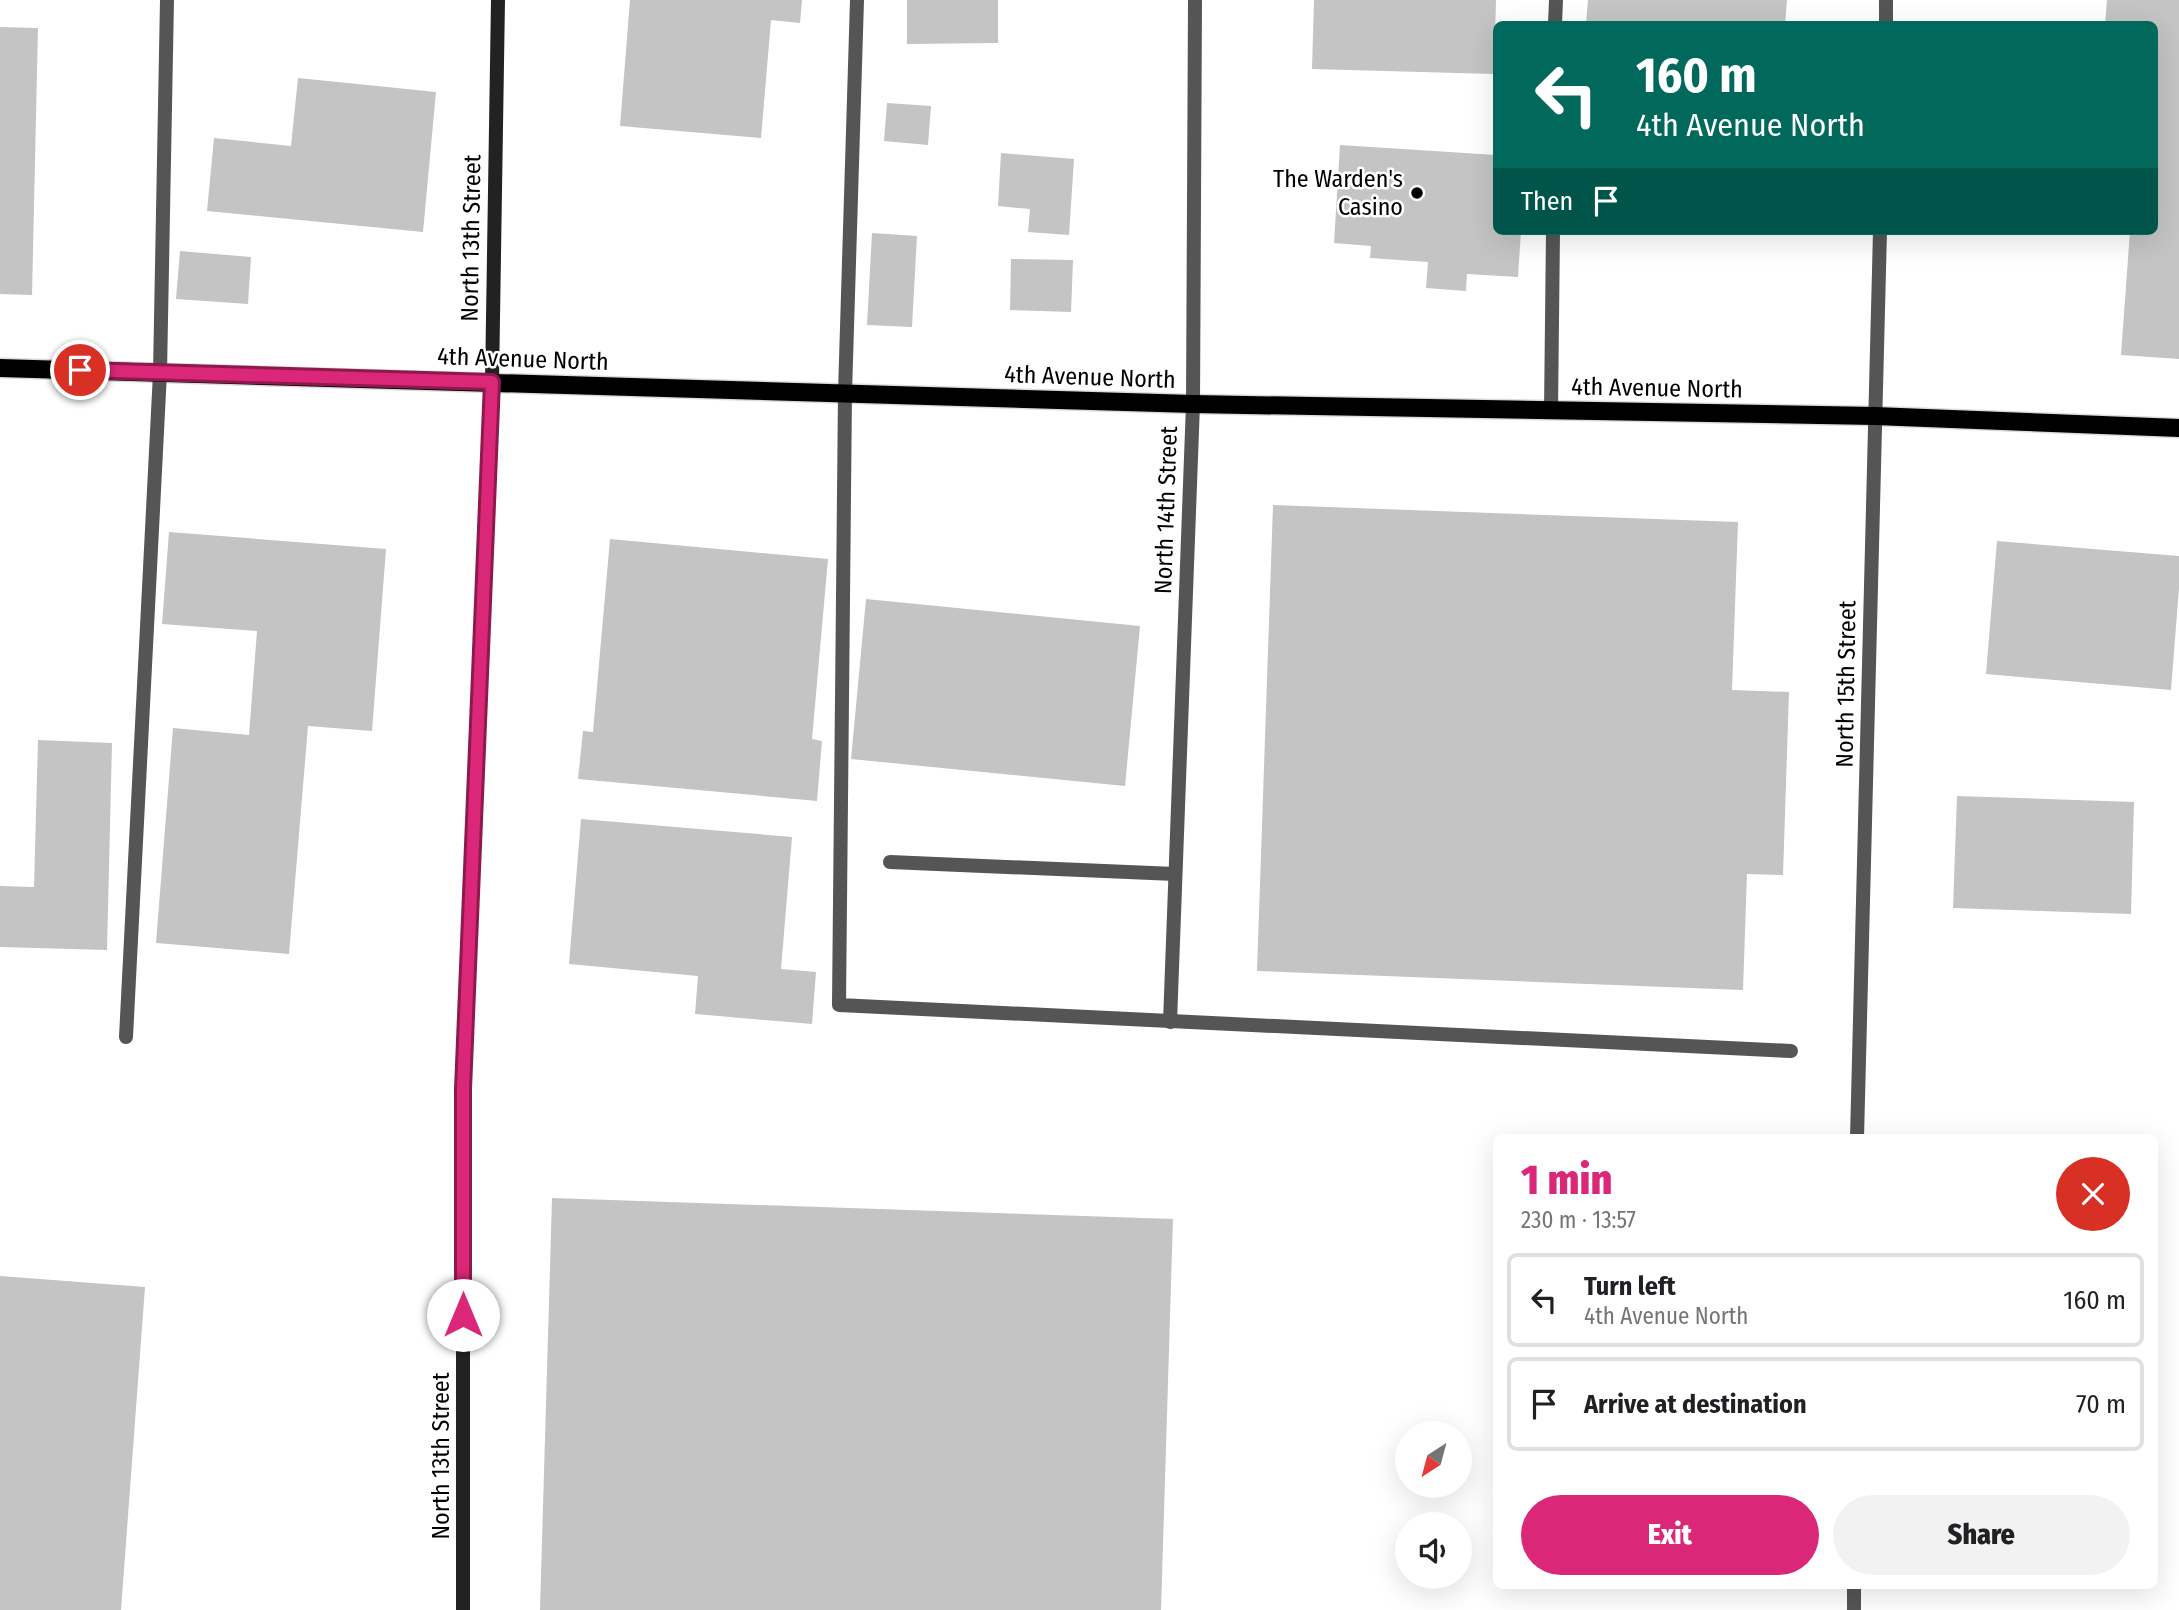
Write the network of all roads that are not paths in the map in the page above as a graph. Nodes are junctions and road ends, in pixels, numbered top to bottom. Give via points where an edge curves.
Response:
1 (167, 0) edge
2 (498, 0) edge
3 (857, 0) edge
4 (1195, 0) edge
5 (1556, 0) edge
6 (1886, 0) edge
7 (1555, 21) edge
8 (1886, 21) edge
9 (1553, 235) edge
10 (1880, 235) edge
11 (0, 368) edge
12 (160, 373) junction
13 (492, 382) junction
14 (845, 393) junction
15 (1193, 404) junction
16 (1551, 411) junction
17 (1875, 416) junction
18 (2179, 428) edge
19 (890, 862) dead end
20 (1175, 874) junction
21 (1170, 1022) junction
22 (127, 1037) dead end
23 (1791, 1051) dead end
24 (1857, 1134) edge
25 (1854, 1589) edge
26 (463, 1610) edge
27 (1854, 1610) edge

1 - 12 street
2 - 13 street, North 13th Street
3 - 14 street
4 - 15 street, North 14th Street
5 - 7 street
6 - 8 street
9 - 16 street
10 - 17 street, North 15th Street
11 - 12 main road, 4th Avenue North
12 - 13 main road, 4th Avenue North
12 - 22 street
13 - 14 main road, 4th Avenue North
13 - 26 street, North 13th Street via 463,1089
14 - 15 main road, 4th Avenue North
14 - 21 street via 839,1005
15 - 16 main road, 4th Avenue North
15 - 20 street, North 14th Street
16 - 17 main road, 4th Avenue North
17 - 18 main road, 4th Avenue North
17 - 24 street, North 15th Street
19 - 20 street
20 - 21 street, North 14th Street
21 - 23 street
25 - 27 street

